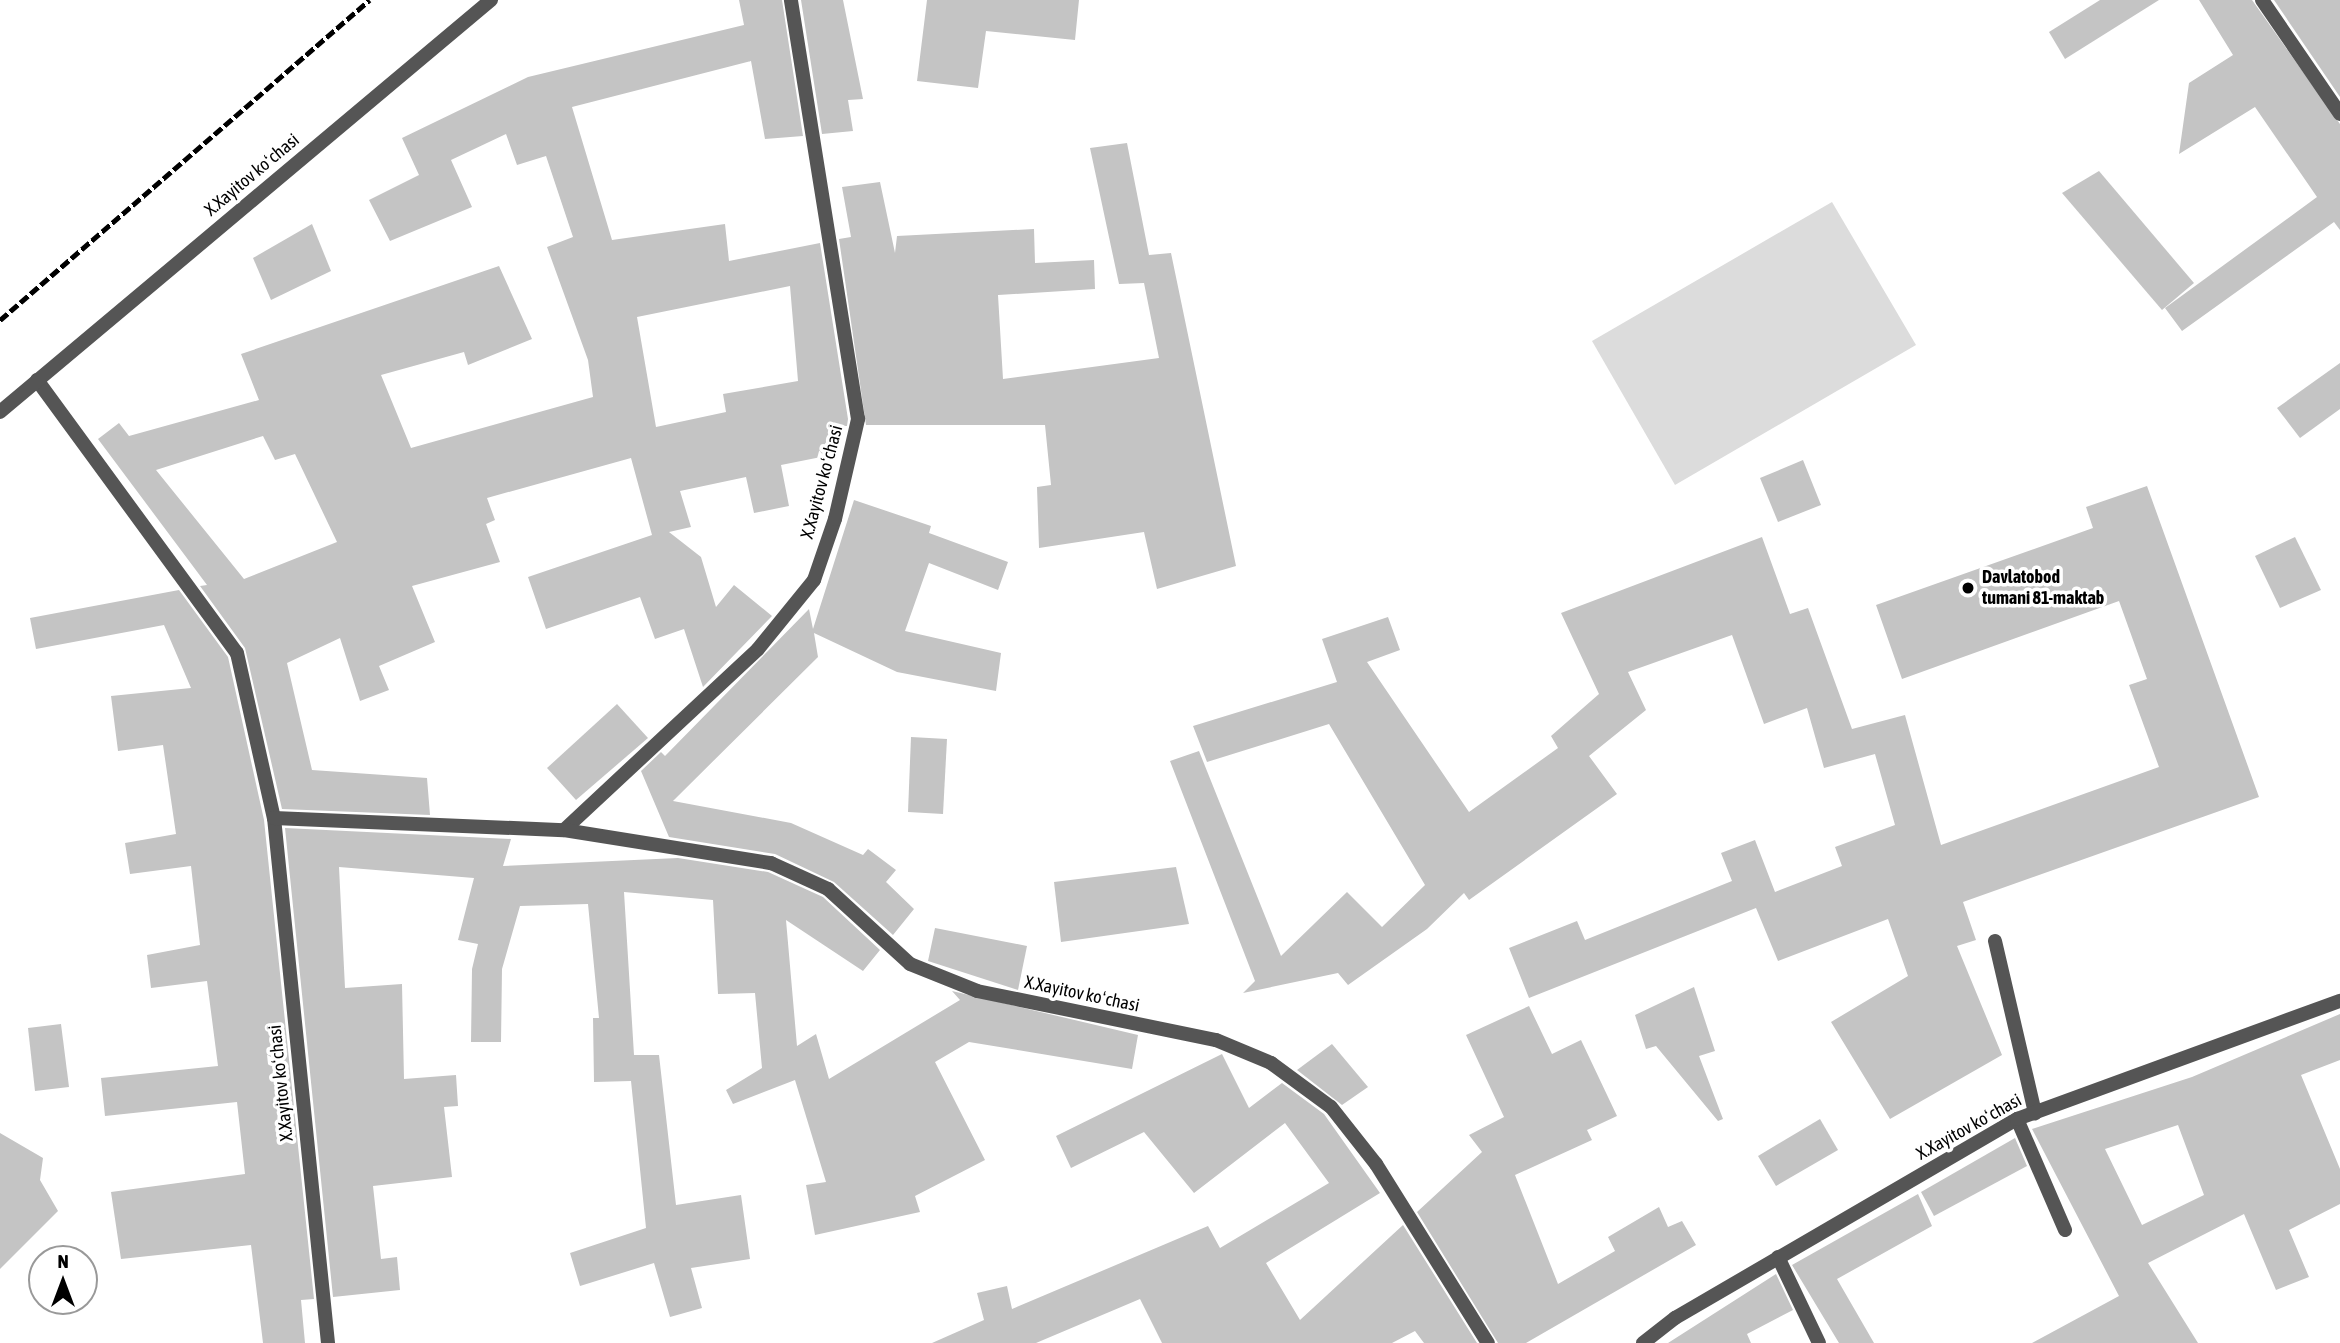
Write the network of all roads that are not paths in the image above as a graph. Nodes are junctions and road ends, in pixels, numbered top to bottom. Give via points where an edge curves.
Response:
1 (491, 0) edge
2 (791, 0) edge
3 (2262, 0) edge
4 (2340, 114) edge
5 (37, 380) junction
6 (0, 412) edge
7 (274, 818) junction
8 (564, 831) junction
9 (1994, 941) dead end
10 (2340, 1001) edge
11 (2035, 1113) junction
12 (2017, 1119) junction
13 (2064, 1230) dead end
14 (1778, 1257) junction
15 (328, 1343) edge
16 (1488, 1343) edge
17 (1643, 1343) edge
18 (1819, 1343) edge

1 - 5 street, X.Xayitov koʻchasi
2 - 8 street, X.Xayitov koʻchasi via 858,419 835,519 814,580 758,649
3 - 4 street
5 - 6 street, X.Xayitov koʻchasi
5 - 7 street, X.Xayitov koʻchasi via 237,653
7 - 8 street, X.Xayitov koʻchasi
7 - 15 street, X.Xayitov koʻchasi
8 - 16 street, X.Xayitov koʻchasi via 771,863 828,889 910,964 977,991 1216,1040 1271,1063 1331,1107 1376,1164
9 - 11 street
10 - 11 street, X.Xayitov koʻchasi
11 - 12 street, X.Xayitov koʻchasi
12 - 13 street
12 - 14 street, X.Xayitov koʻchasi
14 - 17 street, X.Xayitov koʻchasi
14 - 18 street

